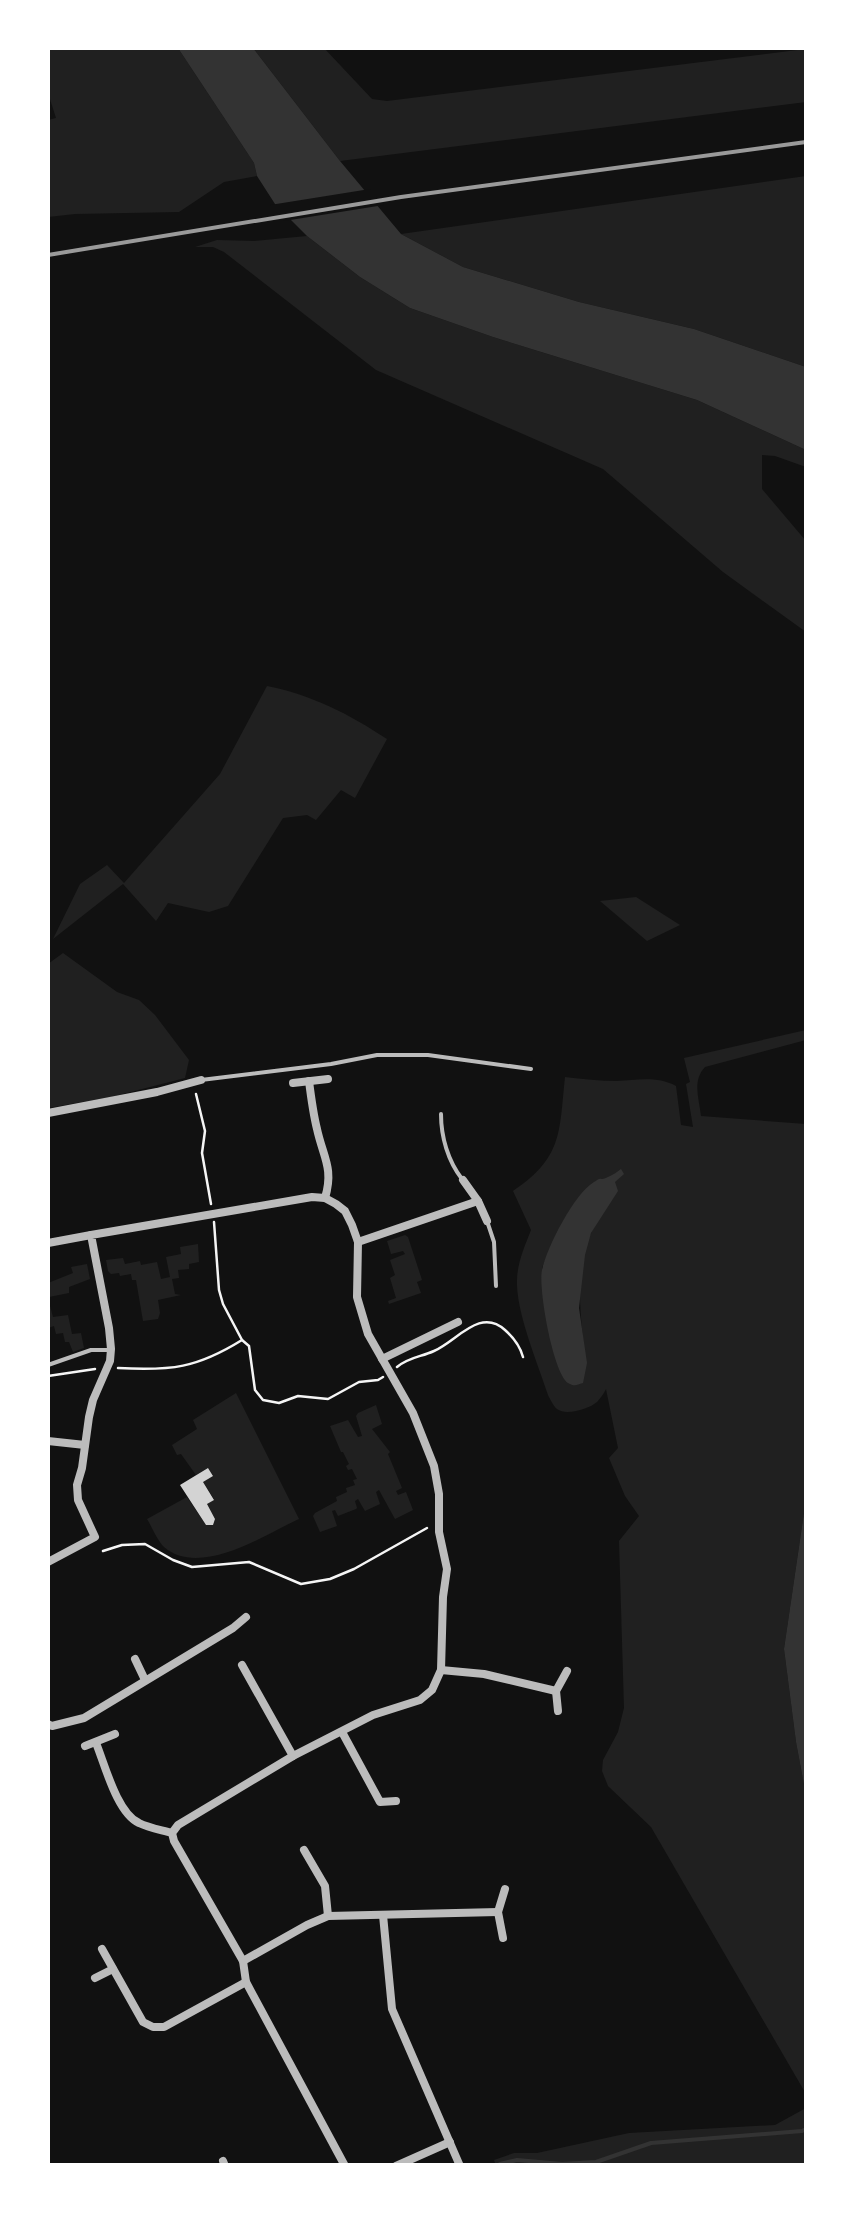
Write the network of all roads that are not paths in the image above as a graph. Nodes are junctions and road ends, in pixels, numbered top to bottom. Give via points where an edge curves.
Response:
1 (531, 1070) dead end
2 (328, 1078) dead end
3 (198, 1081) joint
4 (309, 1081) junction
5 (294, 1083) dead end
6 (48, 1112) edge
7 (441, 1114) dead end
8 (463, 1180) joint
9 (325, 1198) junction
10 (478, 1202) junction
11 (487, 1221) joint
12 (91, 1235) junction
13 (358, 1242) junction
14 (48, 1243) edge
15 (496, 1286) dead end
16 (458, 1322) dead end
17 (111, 1350) junction
18 (382, 1358) junction
19 (48, 1365) edge
20 (48, 1441) edge
21 (85, 1445) junction
22 (48, 1562) edge
23 (246, 1617) dead end
24 (135, 1659) dead end
25 (242, 1665) dead end
26 (442, 1670) junction
27 (567, 1671) dead end
28 (145, 1680) junction
29 (556, 1691) junction
30 (558, 1712) dead end
31 (49, 1727) edge
32 (342, 1732) junction
33 (115, 1734) dead end
34 (96, 1743) junction
35 (85, 1746) dead end
36 (293, 1756) junction
37 (396, 1802) dead end
38 (172, 1833) junction
39 (304, 1850) dead end
40 (504, 1889) dead end
41 (498, 1912) junction
42 (328, 1916) junction
43 (383, 1916) junction
44 (503, 1938) dead end
45 (102, 1949) dead end
46 (243, 1961) junction
47 (113, 1969) junction
48 (95, 1978) dead end
49 (246, 1982) junction
50 (450, 2142) junction
51 (345, 2166) edge
52 (396, 2166) edge
53 (460, 2166) edge

1 - 3 lane via 378,1055
2 - 4 street
3 - 6 street
4 - 5 street
4 - 9 street via 329,1164
7 - 8 lane via 450,1160
8 - 10 street
9 - 12 street
9 - 13 street via 345,1212
10 - 11 street
10 - 13 street
11 - 15 lane
12 - 14 street
12 - 17 street
13 - 18 street via 357,1297
16 - 18 street
17 - 19 lane
17 - 21 street
18 - 26 street via 405,1396 437,1478 447,1569
20 - 21 street
21 - 22 street via 76,1493 95,1537
23 - 28 street
24 - 28 street
25 - 36 street
26 - 29 street
26 - 32 street via 420,1700
27 - 29 street
28 - 31 street via 84,1718
29 - 30 street
32 - 36 street
32 - 37 street via 380,1802
33 - 34 street
34 - 35 street
34 - 38 street via 128,1814
36 - 38 street
38 - 46 street
39 - 42 street via 324,1886
40 - 41 street
41 - 43 street
41 - 44 street
42 - 43 street
42 - 46 street
43 - 50 street via 392,2009
45 - 47 street
46 - 49 street
47 - 48 street
47 - 49 street via 153,2028
49 - 51 street
50 - 52 street
50 - 53 street

